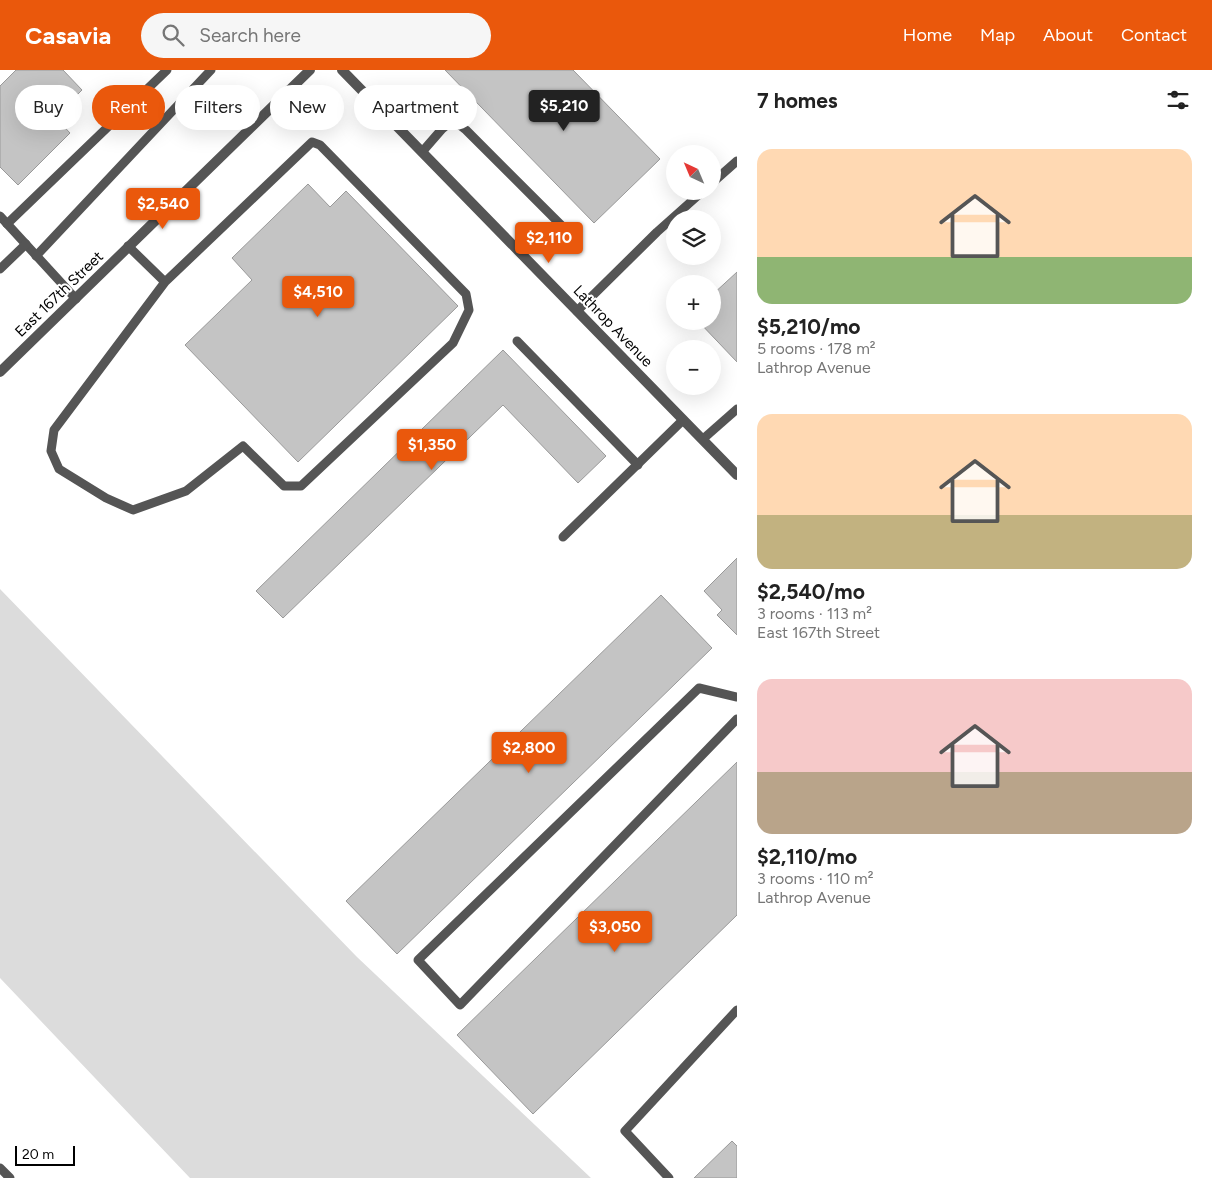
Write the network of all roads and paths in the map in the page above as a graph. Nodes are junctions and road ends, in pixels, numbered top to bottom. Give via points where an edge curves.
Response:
1 (167, 70) edge
2 (211, 70) edge
3 (310, 70) edge
4 (342, 70) edge
5 (422, 152) junction
6 (737, 161) edge
7 (721, 175) edge
8 (693, 200) edge
9 (0, 216) edge
10 (7, 224) junction
11 (572, 236) dead end
12 (26, 244) junction
13 (128, 246) junction
14 (36, 256) junction
15 (0, 269) edge
16 (165, 282) junction
17 (76, 299) junction
18 (577, 311) junction
19 (517, 341) dead end
20 (0, 372) edge
21 (737, 409) edge
22 (683, 420) junction
23 (702, 439) junction
24 (638, 464) junction
25 (737, 475) edge
26 (563, 537) dead end
27 (737, 697) edge
28 (737, 719) edge
29 (737, 1010) edge
30 (0, 1168) edge
31 (10, 1178) edge
32 (669, 1178) edge

1 - 10 lane
2 - 14 lane
3 - 13 street, East 167th Street
4 - 5 street, Lathrop Avenue
5 - 11 lane via 454,120
5 - 18 street, Lathrop Avenue
6 - 7 lane
8 - 18 lane
9 - 10 lane
10 - 12 lane
12 - 14 lane
12 - 15 lane
13 - 16 lane
13 - 17 street, East 167th Street
14 - 17 lane
16 - 16 lane via 54,430 51,451 59,469 106,498 134,510 186,491 243,446 284,486 301,486 453,343 469,310 466,294 320,145 312,142
17 - 20 street, East 167th Street
18 - 22 street, Lathrop Avenue
19 - 24 lane
21 - 23 lane
22 - 23 street, Lathrop Avenue
22 - 24 lane
23 - 25 street, Lathrop Avenue
24 - 26 lane
27 - 28 lane via 699,688 418,960 460,1005
29 - 32 lane via 625,1131
30 - 31 lane

